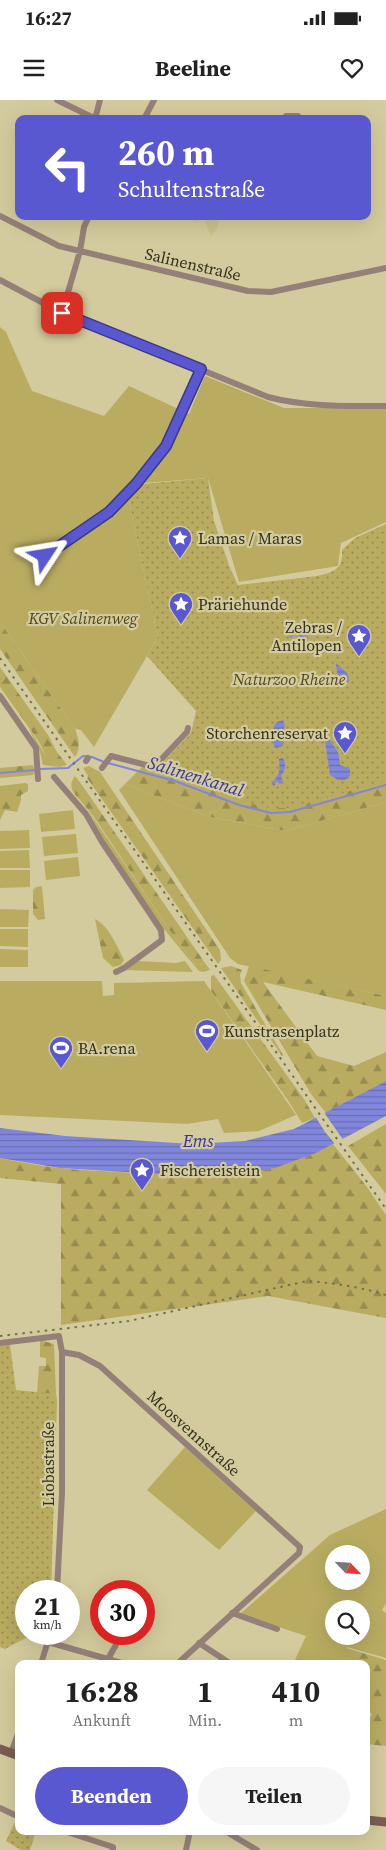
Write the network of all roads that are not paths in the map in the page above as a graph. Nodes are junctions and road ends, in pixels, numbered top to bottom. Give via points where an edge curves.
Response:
1 (57, 100) edge
2 (100, 100) edge
3 (154, 100) edge
4 (89, 115) edge
5 (96, 115) edge
6 (146, 115) edge
7 (0, 216) edge
8 (87, 220) edge
9 (80, 251) junction
10 (386, 268) edge
11 (0, 280) edge
12 (62, 313) junction
13 (201, 369) junction
14 (386, 406) edge
15 (45, 556) dead end
16 (0, 696) edge
17 (188, 728) dead end
18 (104, 764) dead end
19 (54, 777) dead end
20 (38, 779) dead end
21 (116, 972) dead end
22 (0, 1343) edge
23 (62, 1352) junction
24 (58, 1580) edge
25 (232, 1613) junction
26 (277, 1629) dead end
27 (199, 1643) junction
28 (47, 1645) edge
29 (59, 1645) edge
30 (116, 1645) edge
31 (108, 1659) junction
32 (42, 1660) edge
33 (112, 1660) edge
34 (181, 1660) edge
35 (225, 1660) edge
36 (0, 1749) edge
37 (15, 1755) edge
38 (0, 1808) edge
39 (15, 1815) edge
40 (370, 1820) edge
41 (386, 1822) edge
42 (76, 1835) edge
43 (189, 1835) edge
44 (232, 1835) edge
45 (113, 1848) edge
46 (186, 1850) edge
47 (257, 1850) edge

1 - 4 street
2 - 5 street
3 - 6 street
7 - 9 street, Salinenstraße via 59,246
8 - 9 street
9 - 10 street, Salinenstraße via 263,292
9 - 12 street
11 - 12 street
12 - 13 street
13 - 14 street via 285,401
13 - 15 street via 166,446 136,484 109,512
16 - 20 street via 36,748
17 - 18 street via 154,767 111,756
19 - 21 street via 86,814 161,930 162,940
22 - 23 street, Liobastraße via 59,1336
23 - 24 street, Liobastraße via 62,1493
23 - 25 street, Moosvennstraße via 79,1355 100,1366 300,1547 299,1552
25 - 26 street
25 - 27 street
27 - 34 street
27 - 35 street
28 - 32 street
29 - 31 street
30 - 31 street
31 - 33 street
36 - 37 main road
38 - 39 street
40 - 41 main road
42 - 45 street
43 - 46 street
44 - 47 street

